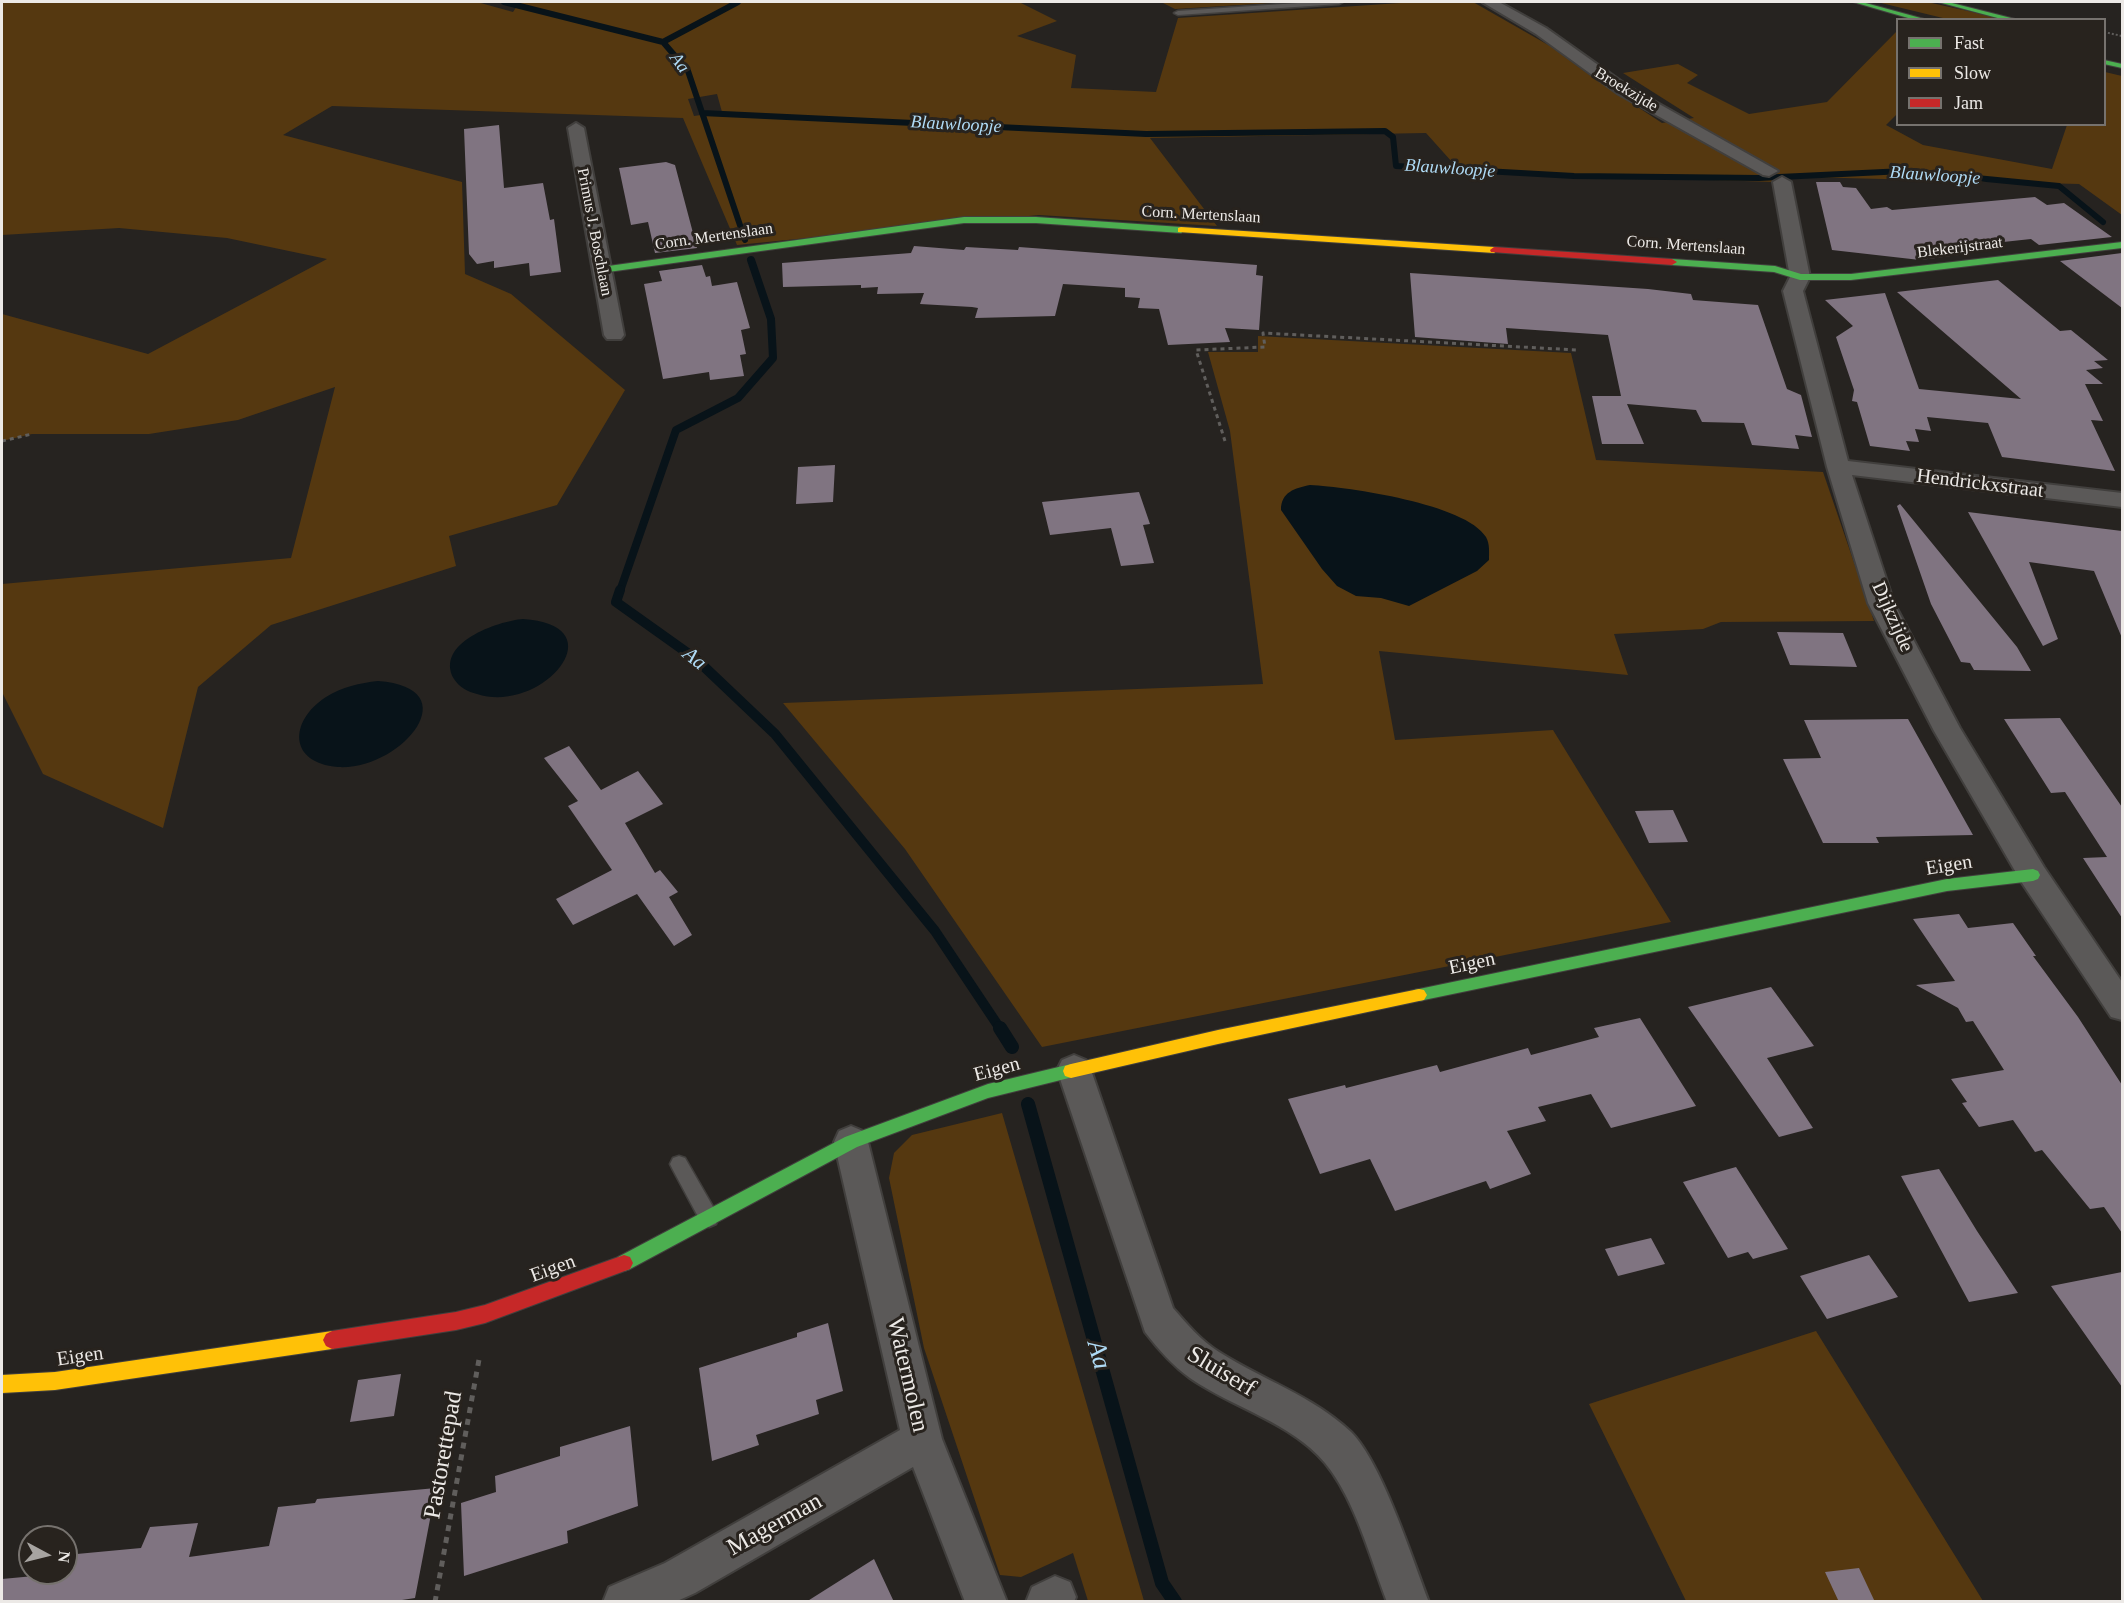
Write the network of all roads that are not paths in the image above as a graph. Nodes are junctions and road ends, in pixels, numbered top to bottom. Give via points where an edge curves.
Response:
1 (1339, 2) edge
2 (1489, 2) edge
3 (1856, 2) edge
4 (1941, 2) edge
5 (1178, 13) dead end
6 (1917, 18) edge
7 (2008, 18) edge
8 (2106, 62) edge
9 (2122, 66) edge
10 (576, 128) dead end
11 (1775, 176) joint
12 (2122, 245) edge
13 (601, 270) junction
14 (1800, 277) junction
15 (614, 335) dead end
16 (1838, 467) junction
17 (2122, 500) edge
18 (2033, 875) junction
19 (2122, 1008) edge
20 (1063, 1073) junction
21 (851, 1142) junction
22 (679, 1164) dead end
23 (709, 1218) junction
24 (2, 1384) edge
25 (922, 1439) junction
26 (624, 1602) edge
27 (986, 1602) edge
28 (1408, 1602) edge

1 - 5 lane
2 - 11 street, Broekzijde via 1541,31 1623,90
3 - 6 street
4 - 7 street
8 - 9 street
10 - 13 street, Primus J. Boschlaan
11 - 14 street, Dijkzijde
12 - 14 street, Blekerijstraat via 1851,277
13 - 14 street, Corn. Mertenslaan via 911,226 964,220 1036,220 1775,269
13 - 15 street, Primus J. Boschlaan
14 - 16 street, Dijkzijde via 1793,291
16 - 17 street, Hendrickxstraat
16 - 18 street, Dijkzijde via 1881,603 1948,731
18 - 19 street, Dijkzijde
18 - 20 street, Eigen via 1947,885
20 - 21 street, Eigen via 987,1091
20 - 28 street, Sluiserf via 1158,1318 1167,1332 1192,1358 1312,1424 1348,1456
21 - 23 street, Eigen
21 - 25 street, Watermolen
22 - 23 lane
23 - 24 street, Eigen via 623,1264 485,1314 55,1381
25 - 26 street, Magerman via 681,1578
25 - 27 street, Watermolen

